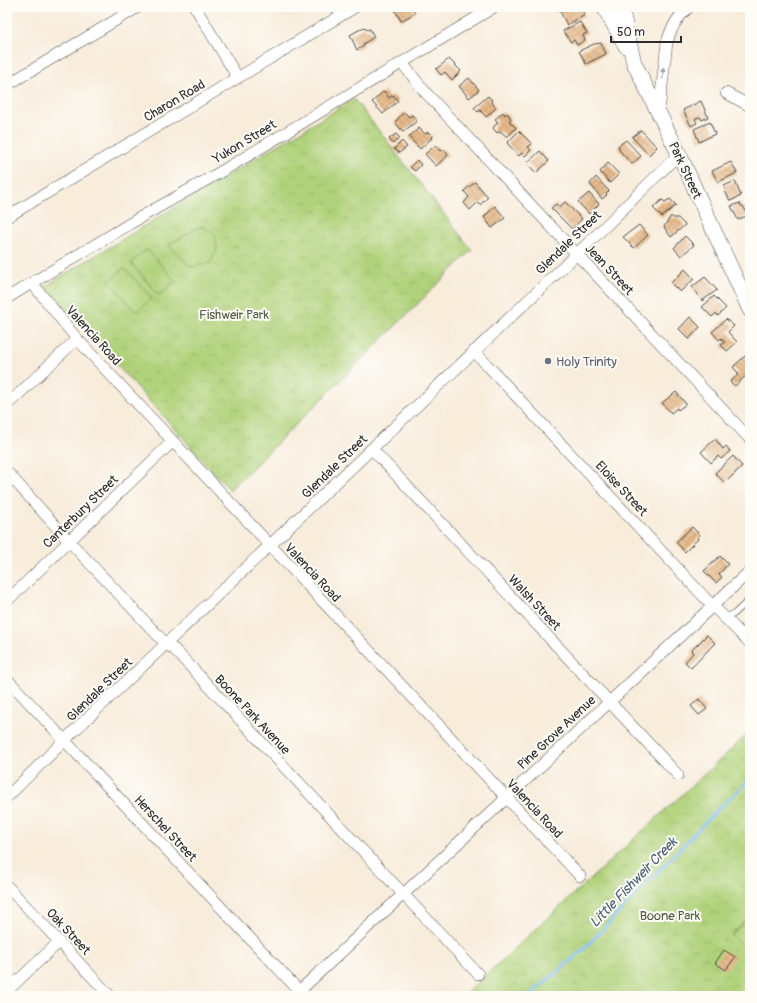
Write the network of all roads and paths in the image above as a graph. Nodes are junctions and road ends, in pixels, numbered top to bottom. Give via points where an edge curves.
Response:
1 (138, 7) edge
2 (195, 7) edge
3 (355, 7) edge
4 (494, 7) edge
5 (604, 7) edge
6 (621, 7) edge
7 (626, 7) edge
8 (689, 7) edge
9 (627, 29) junction
10 (402, 63) junction
11 (634, 63) junction
12 (238, 78) junction
13 (7, 85) edge
14 (726, 93) dead end
15 (750, 106) edge
16 (659, 111) junction
17 (679, 154) junction
18 (7, 217) edge
19 (577, 254) junction
20 (32, 283) junction
21 (7, 298) edge
22 (750, 310) edge
23 (77, 339) junction
24 (474, 351) junction
25 (7, 405) edge
26 (750, 439) edge
27 (173, 442) junction
28 (372, 448) junction
29 (7, 472) edge
30 (69, 541) junction
31 (270, 546) junction
32 (750, 570) edge
33 (750, 599) edge
34 (7, 601) edge
35 (712, 605) junction
36 (724, 617) junction
37 (750, 643) edge
38 (166, 644) junction
39 (7, 679) edge
40 (610, 702) junction
41 (64, 740) junction
42 (678, 775) dead end
43 (7, 796) edge
44 (507, 798) junction
45 (580, 876) dead end
46 (7, 886) edge
47 (402, 894) junction
48 (59, 942) junction
49 (478, 974) dead end
50 (7, 991) edge
51 (300, 994) edge
52 (110, 996) edge

1 - 13 street
2 - 12 street
3 - 12 street, Charon Road
4 - 10 street, Yukon Street
5 - 11 street
6 - 9 street, Park Street
7 - 9 street, Park Street
16 -> 8 street via 667,42 676,22
9 - 11 street, Park Street
10 - 19 street, Jean Street via 426,93
10 - 20 street, Yukon Street
11 - 16 street, Park Street
12 - 18 street, Charon Road
14 - 15 street
16 - 17 street, Park Street
17 - 19 street, Glendale Street
17 - 22 street, Park Street
19 - 24 street, Glendale Street
19 - 26 street, Jean Street
20 - 21 street, Yukon Street
20 - 23 street, Valencia Road
23 - 25 street
23 - 27 street, Valencia Road
24 - 28 street, Glendale Street
24 - 35 street, Eloise Street
27 - 30 street, Canterbury Street
27 - 31 street, Valencia Road
28 - 31 street, Glendale Street
28 - 40 street, Walsh Street
29 - 30 street, Boone Park Avenue
30 - 34 street, Canterbury Street
30 - 38 street, Boone Park Avenue
31 - 38 street, Glendale Street
31 - 44 street, Valencia Road
32 - 35 street, Pine Grove Avenue
33 - 36 lane via 734,614
35 - 36 street, Eloise Street
35 - 40 street, Pine Grove Avenue
36 - 37 street, Eloise Street
38 - 41 street, Glendale Street
38 - 47 street, Boone Park Avenue via 175,650
39 - 41 street, Herschel Street
40 - 42 street, Walsh Street
40 - 44 street, Pine Grove Avenue
41 - 43 street, Glendale Street
41 - 51 street, Herschel Street
44 - 45 street, Valencia Road
44 - 47 street, Pine Grove Avenue
46 - 48 street, Oak Street
47 - 49 street, Boone Park Avenue
47 - 51 street, Pine Grove Avenue
48 - 50 street
48 - 52 street, Oak Street

